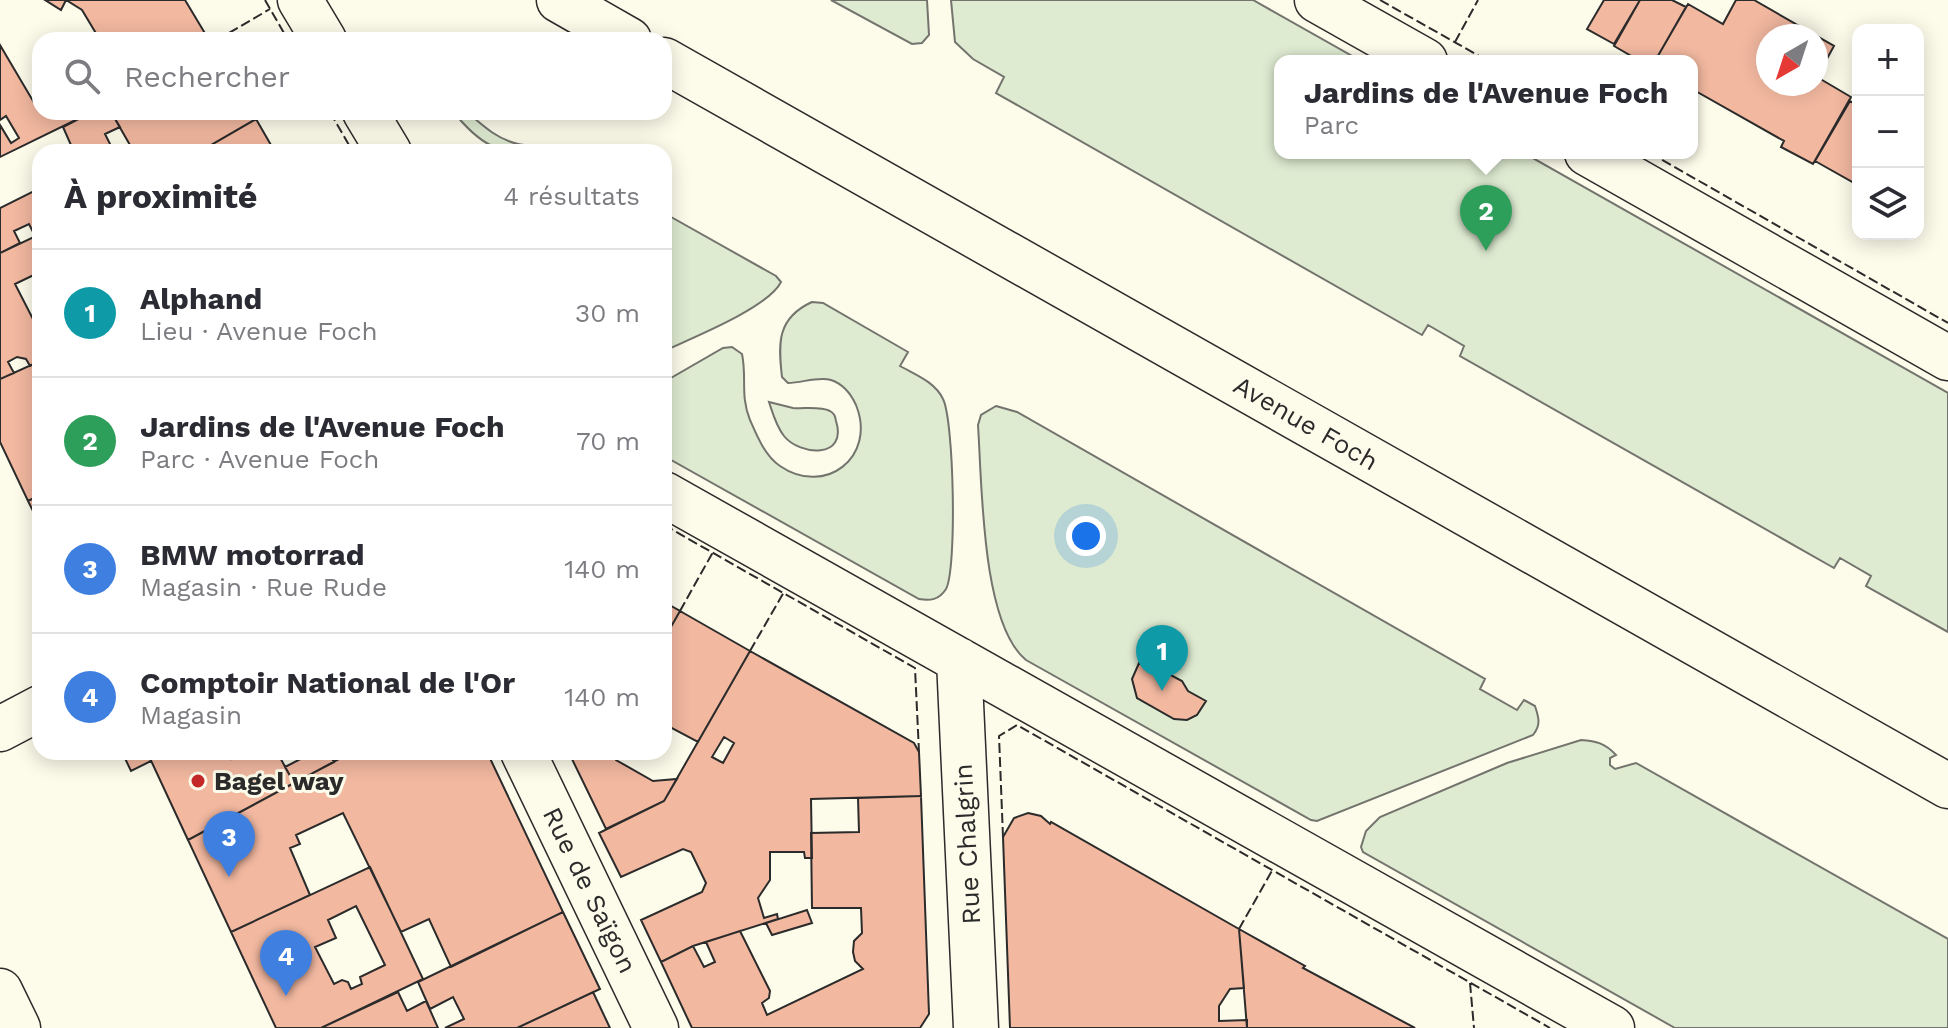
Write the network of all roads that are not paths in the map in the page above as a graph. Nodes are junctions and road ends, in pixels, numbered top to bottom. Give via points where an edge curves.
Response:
1 (300, 0) edge
2 (559, 0) edge
3 (1317, 0) edge
4 (319, 32) edge
5 (615, 32) edge
6 (1414, 55) edge
7 (672, 65) edge
8 (370, 120) edge
9 (384, 144) edge
10 (1598, 159) edge
11 (1948, 358) edge
12 (672, 499) edge
13 (959, 660) junction
14 (32, 712) edge
15 (0, 729) edge
16 (527, 760) edge
17 (1948, 786) edge
18 (0, 991) edge
19 (18, 1028) edge
20 (656, 1028) edge
21 (976, 1028) edge
22 (1612, 1028) edge

1 - 4 street
2 - 5 street
3 - 6 street
7 - 17 street, Avenue Foch
8 - 9 street
10 - 11 street
12 - 13 street
13 - 21 street, Rue Chalgrin
13 - 22 street
14 - 15 street
16 - 20 street, Rue de Saïgon
18 - 19 street

